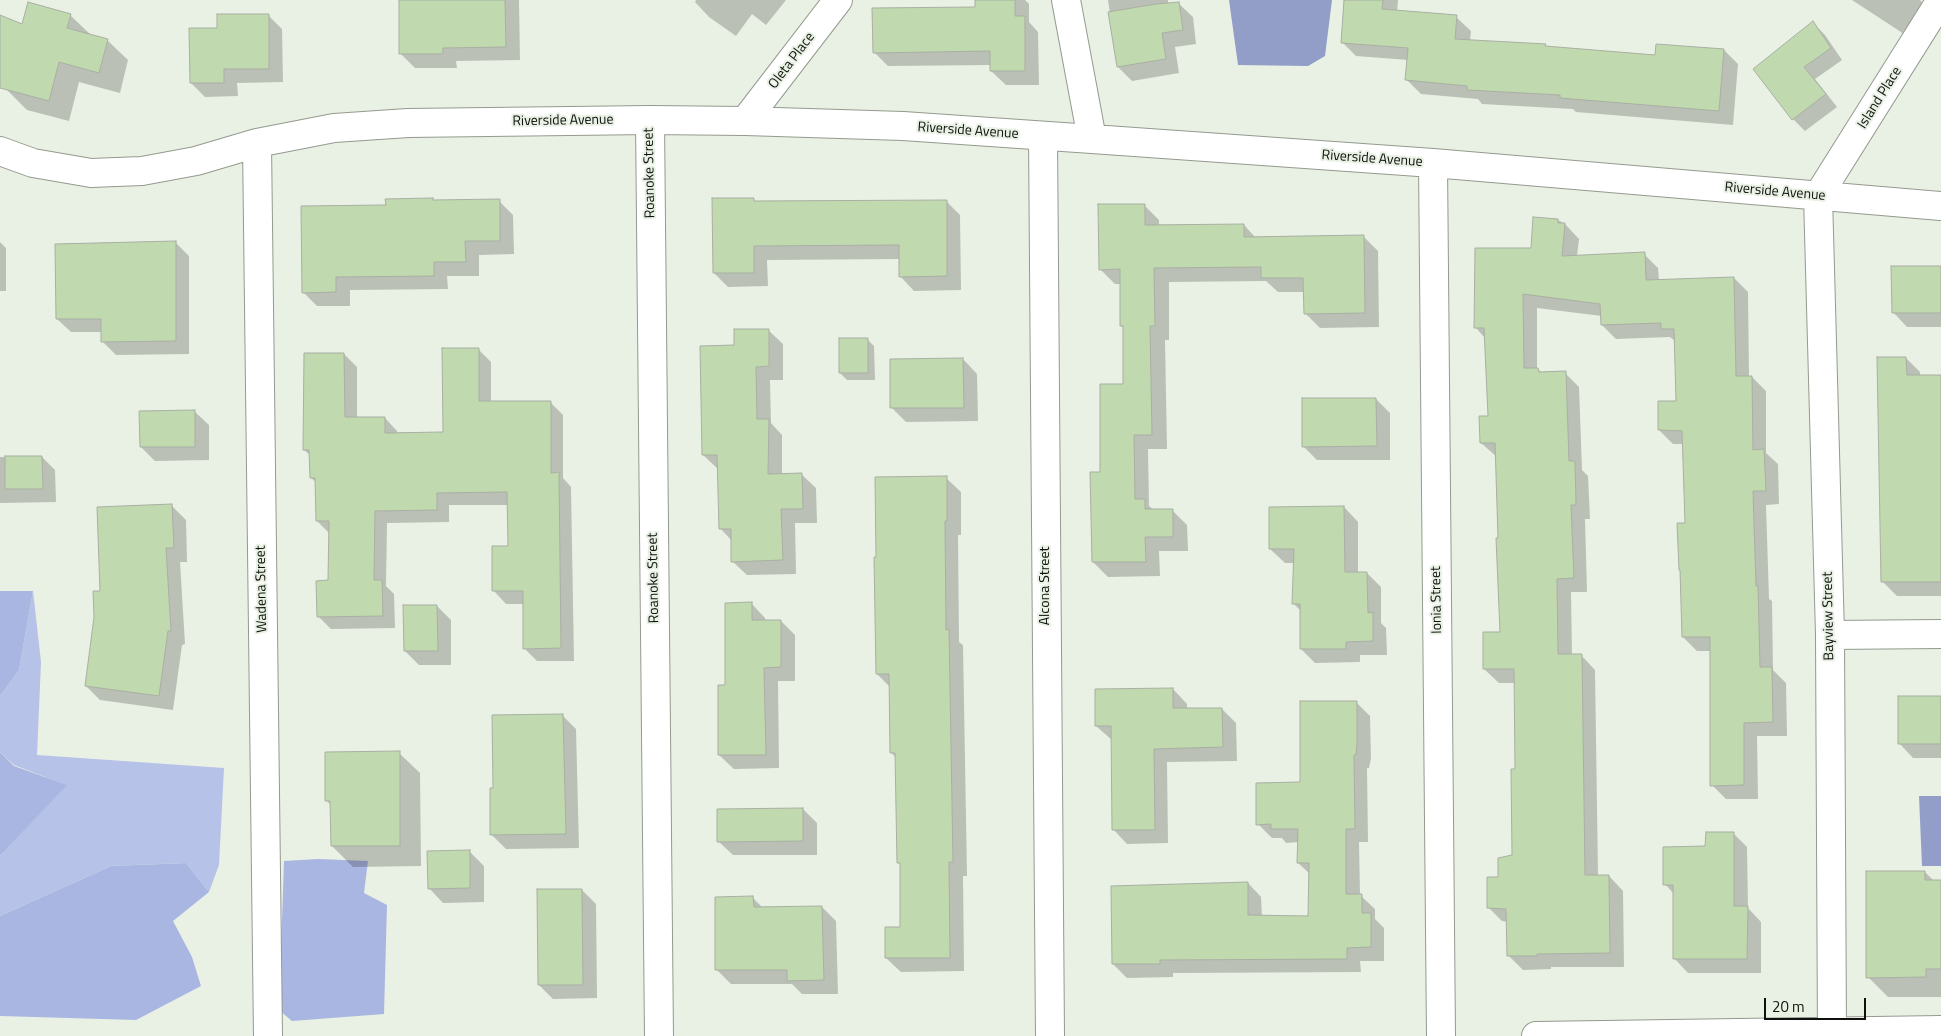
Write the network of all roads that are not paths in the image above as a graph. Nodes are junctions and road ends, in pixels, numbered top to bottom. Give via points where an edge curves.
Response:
1 (838, 0) edge
2 (1066, 0) edge
3 (1941, 0) edge
4 (650, 120) junction
5 (745, 122) junction
6 (1043, 136) junction
7 (1092, 139) junction
8 (257, 143) junction
9 (0, 151) edge
10 (1433, 164) junction
11 (1818, 196) junction
12 (1941, 206) edge
13 (1941, 634) edge
14 (1830, 635) junction
15 (1941, 1030) edge
16 (1832, 1034) edge
17 (268, 1036) edge
18 (659, 1036) edge
19 (1050, 1036) edge
20 (1441, 1036) edge
21 (1536, 1036) edge

1 - 5 street, Oleta Place
2 - 7 street
3 - 11 street, Island Place
4 - 5 street, Riverside Avenue
4 - 8 street, Riverside Avenue via 408,122 334,128
4 - 18 street, Roanoke Street
5 - 6 street, Riverside Avenue via 903,126
6 - 7 street, Riverside Avenue
6 - 19 street, Alcona Street
7 - 10 street, Riverside Avenue
8 - 9 street, Riverside Avenue via 196,161 142,171 108,173 33,162
8 - 17 street, Wadena Street
10 - 11 street, Riverside Avenue
10 - 20 street, Ionia Street
11 - 12 street, Riverside Avenue
11 - 14 street, Bayview Street
13 - 14 street
14 - 16 street, Bayview Street
15 - 16 street
16 - 21 street

